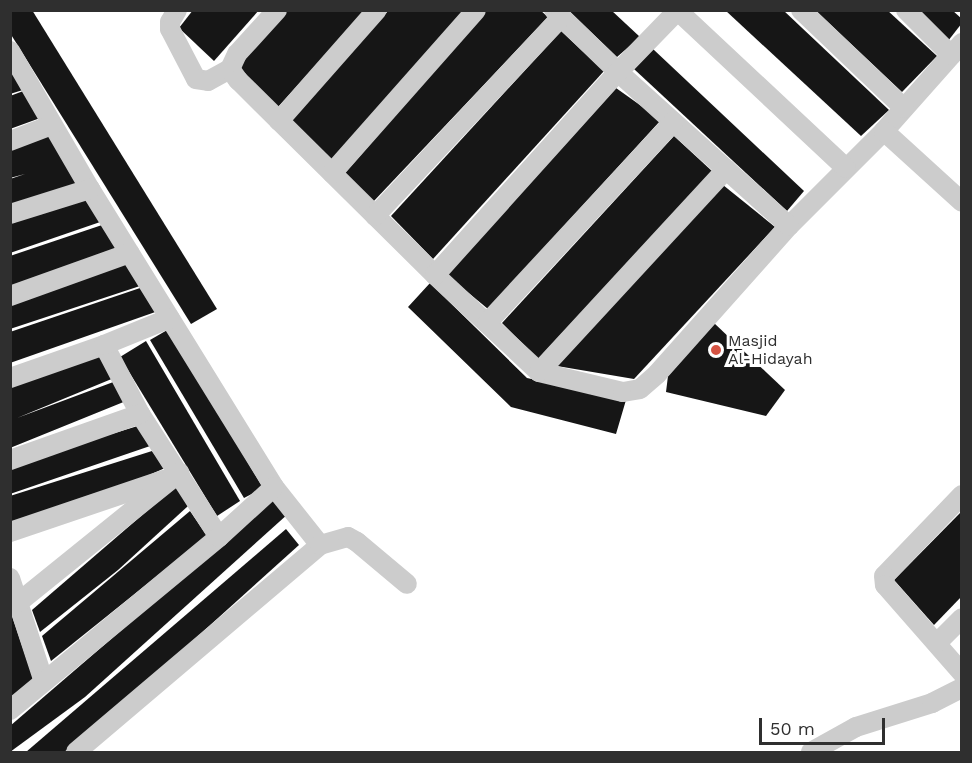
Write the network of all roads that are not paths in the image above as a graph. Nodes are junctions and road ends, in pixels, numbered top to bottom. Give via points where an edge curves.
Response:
1 (177, 10) edge
2 (277, 10) edge
3 (378, 10) edge
4 (476, 10) edge
5 (801, 10) edge
6 (906, 10) edge
7 (677, 11) edge
8 (558, 14) edge
9 (956, 49) edge
10 (12, 57) edge
11 (230, 69) junction
12 (618, 72) junction
13 (904, 108) junction
14 (279, 121) junction
15 (673, 122) junction
16 (52, 125) junction
17 (884, 131) junction
18 (10, 141) edge
19 (846, 168) junction
20 (726, 169) junction
21 (332, 173) junction
22 (90, 189) junction
23 (962, 202) edge
24 (10, 214) edge
25 (375, 216) junction
26 (789, 226) junction
27 (130, 253) junction
28 (435, 275) junction
29 (10, 296) edge
30 (170, 318) junction
31 (487, 323) junction
32 (104, 345) junction
33 (539, 372) junction
34 (10, 378) edge
35 (140, 414) junction
36 (10, 460) edge
37 (179, 474) junction
38 (274, 487) junction
39 (962, 495) edge
40 (10, 532) edge
41 (219, 537) junction
42 (320, 545) junction
43 (10, 578) edge
44 (407, 584) dead end
45 (19, 602) junction
46 (962, 618) edge
47 (937, 643) junction
48 (962, 673) edge
49 (44, 682) junction
50 (962, 688) edge
51 (10, 710) edge
52 (76, 753) edge
53 (811, 753) edge

1 - 11 street via 170,29 196,79 208,81
2 - 11 street via 237,54
3 - 14 street
4 - 21 street
5 - 13 street
6 - 9 street
7 - 12 street
7 - 19 street
8 - 12 street
8 - 25 street
9 - 13 street
10 - 16 street
11 - 14 street
12 - 15 street
12 - 28 street
13 - 17 street
14 - 21 street
15 - 20 street
15 - 31 street
16 - 18 street
16 - 22 street
17 - 19 street
17 - 23 street
19 - 26 street
20 - 26 street
20 - 33 street
21 - 25 street
22 - 24 street
22 - 27 street
25 - 28 street
26 - 33 street via 640,389 623,392
27 - 29 street
27 - 30 street
28 - 31 street
30 - 32 street
30 - 38 street
31 - 33 street
32 - 34 street
32 - 35 street
35 - 36 street
35 - 37 street
37 - 40 street
37 - 41 street
37 - 45 street
38 - 41 street
38 - 42 street
39 - 47 street via 884,576 885,585
41 - 49 street
42 - 44 street via 348,537
42 - 52 street
43 - 45 street
45 - 49 street
46 - 47 street
47 - 48 street
49 - 51 street
50 - 53 street via 932,703 856,727

